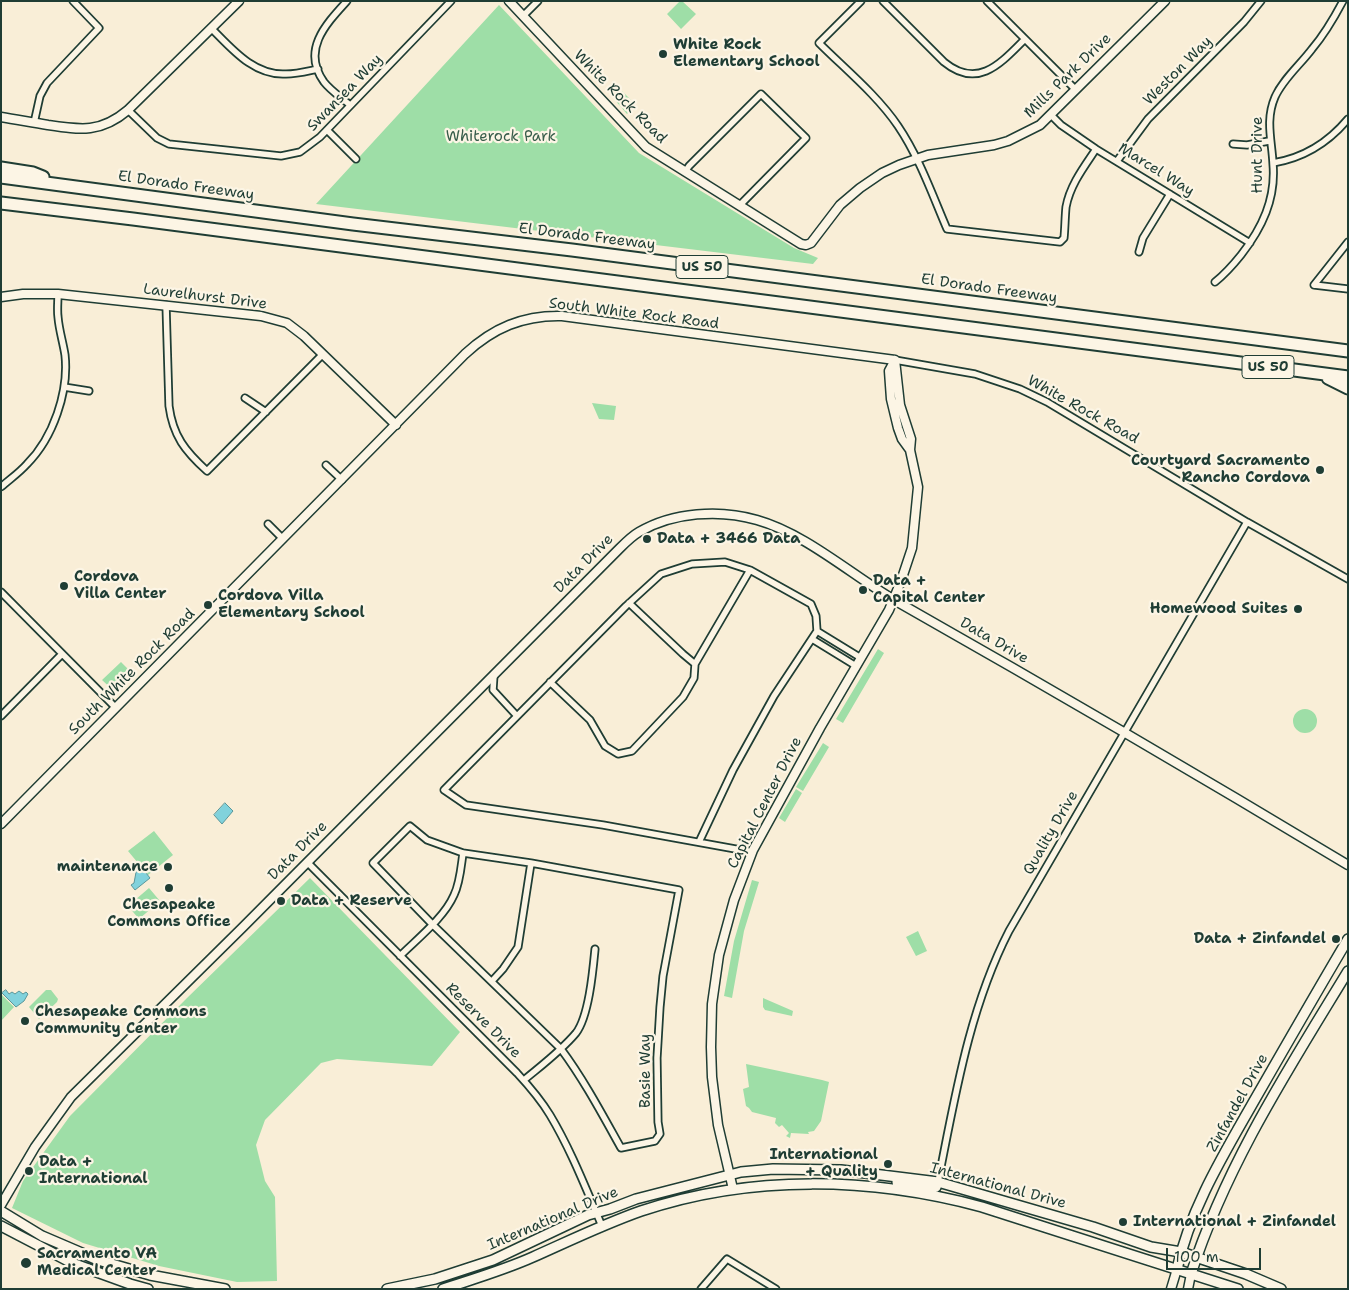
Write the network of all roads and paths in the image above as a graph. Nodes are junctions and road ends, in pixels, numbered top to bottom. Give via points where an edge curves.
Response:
1 (73, 1) edge
2 (238, 1) edge
3 (347, 1) edge
4 (451, 1) edge
5 (509, 1) edge
6 (538, 1) edge
7 (862, 1) edge
8 (882, 1) edge
9 (987, 1) edge
10 (1165, 1) edge
11 (1261, 1) edge
12 (1342, 1) edge
13 (523, 16) junction
14 (211, 28) junction
15 (1025, 39) junction
16 (318, 69) junction
17 (1076, 90) junction
18 (350, 105) junction
19 (128, 110) junction
20 (1050, 115) junction
21 (1, 117) edge
22 (1348, 119) edge
23 (34, 123) junction
24 (327, 130) junction
25 (1270, 141) junction
26 (1233, 144) dead end
27 (1096, 148) junction
28 (356, 158) dead end
29 (916, 158) junction
30 (1117, 161) junction
31 (1273, 163) junction
32 (1, 168) edge
33 (685, 172) junction
34 (1, 177) edge
35 (56, 183) junction
36 (1170, 194) junction
37 (1, 203) edge
38 (739, 206) junction
39 (1, 207) edge
40 (29, 207) junction
41 (1348, 242) edge
42 (1250, 243) junction
43 (801, 244) joint
44 (1139, 252) dead end
45 (1215, 282) dead end
46 (1348, 289) edge
47 (58, 294) junction
48 (1, 296) edge
49 (166, 305) junction
50 (1348, 351) edge
51 (323, 354) junction
52 (895, 360) junction
53 (1320, 374) junction
54 (1348, 377) edge
55 (64, 387) junction
56 (1348, 388) edge
57 (89, 391) dead end
58 (245, 398) dead end
59 (266, 412) junction
60 (396, 424) junction
61 (326, 465) dead end
62 (342, 480) junction
63 (2, 485) edge
64 (1247, 522) junction
65 (268, 524) dead end
66 (283, 540) junction
67 (750, 570) junction
68 (1348, 579) edge
69 (1, 592) edge
70 (894, 600) junction
71 (629, 603) junction
72 (817, 631) junction
73 (812, 639) junction
74 (62, 654) junction
75 (861, 658) junction
76 (695, 664) junction
77 (856, 666) junction
78 (494, 675) junction
79 (550, 682) junction
80 (116, 708) junction
81 (1, 716) edge
82 (517, 716) junction
83 (1123, 732) junction
84 (1, 824) edge
85 (699, 842) junction
86 (752, 852) junction
87 (463, 854) junction
88 (307, 862) junction
89 (531, 864) junction
90 (1348, 866) edge
91 (432, 924) junction
92 (1348, 939) edge
93 (595, 949) dead end
94 (400, 956) junction
95 (1348, 970) edge
96 (492, 981) junction
97 (561, 1049) junction
98 (524, 1080) junction
99 (729, 1176) junction
100 (938, 1182) junction
101 (842, 1184) junction
102 (733, 1189) junction
103 (940, 1196) junction
104 (1012, 1203) junction
105 (1, 1205) edge
106 (1, 1211) edge
107 (597, 1213) junction
108 (1, 1226) edge
109 (602, 1226) junction
110 (1181, 1252) junction
111 (1196, 1258) junction
112 (1177, 1269) junction
113 (1192, 1274) junction
114 (148, 1289) edge
115 (225, 1289) edge
116 (387, 1289) edge
117 (443, 1289) edge
118 (701, 1289) edge
119 (776, 1289) edge
120 (1171, 1289) edge
121 (1188, 1289) edge
122 (1238, 1289) edge
123 (1281, 1289) edge

1 - 23 street via 99,28 47,83 40,96
2 - 14 street
3 - 16 street via 318,37
4 - 18 street, Swansea Way
5 - 13 street, White Rock Road
6 - 13 street
7 - 29 street via 819,43 889,114
8 - 15 street via 949,67 962,73 977,74 991,70
9 - 15 street
10 - 17 street, Mills Park Drive
11 - 30 street, Weston Way via 1148,119
12 - 25 street, Hunt Drive via 1314,47 1278,90 1270,112
13 - 33 street, White Rock Road via 646,147
14 - 16 street via 246,62 262,70 288,74
14 - 19 street
15 - 17 street
16 - 18 street via 328,87
17 - 20 street, Mills Park Drive
18 - 24 street, Swansea Way
19 - 23 street via 111,123 91,129 75,130
19 - 24 street, Swansea Way via 151,133 169,144 272,156 300,152
20 - 27 street, Marcel Way
20 - 29 street, Mills Park Drive via 1033,130 1008,141
21 - 23 street
22 - 31 street via 1316,148
24 - 28 street
25 - 26 street
25 - 31 street, Hunt Drive
27 - 29 street via 1071,191 1066,206 1064,238 1060,242 947,229
27 - 30 street, Marcel Way
29 - 43 street, Mills Park Drive via 882,173 860,188 840,205 811,242
30 - 36 street, Marcel Way
31 - 42 street, Hunt Drive via 1270,204
32 - 35 highway via 33,173
33 - 38 street, White Rock Road
33 - 38 street via 761,94 806,138
34 - 35 highway, El Dorado Freeway / US 50
35 - 50 highway, El Dorado Freeway / US 50
36 - 42 street, Marcel Way
36 - 44 street via 1143,238
37 - 40 highway, US 50
38 - 43 street, White Rock Road
39 - 40 highway
40 - 53 highway, US 50
41 - 46 street via 1314,285
42 - 45 street, Hunt Drive via 1225,275
47 - 48 street, Laurelhurst Drive
47 - 49 street, Laurelhurst Drive
47 - 55 street via 65,356
49 - 51 street, Laurelhurst Drive via 269,317 287,323
49 - 59 street via 170,414 177,435 189,454 207,471
51 - 59 street
51 - 60 street, Laurelhurst Drive
52 - 60 street, South White Rock Road via 562,316 541,316 509,324 476,344
52 - 64 street, White Rock Road via 975,374 1038,397
52 - 70 street, Capital Center Drive via 900,405 911,439 910,450 918,487 912,548
53 - 54 highway, US 50
53 - 56 highway
55 - 57 street
55 - 63 street via 58,414 42,445 28,464
58 - 59 street
60 - 62 street, South White Rock Road
61 - 62 street
62 - 66 street, South White Rock Road
64 - 68 street, White Rock Road
64 - 83 street, Quality Drive
65 - 66 street
66 - 80 street, South White Rock Road
67 - 71 street via 725,562 692,564 661,574
67 - 72 street via 811,604
67 - 76 street
69 - 74 street
70 - 75 street, Capital Center Drive
70 - 78 street, Data Drive via 794,535 758,520 724,514 674,517 639,532 626,542
70 - 83 street, Data Drive
71 - 76 street
71 - 79 street
72 - 73 street
72 - 75 street
73 - 77 street
73 - 85 street via 774,696 733,770
74 - 80 street
74 - 81 street
75 - 77 street, Capital Center Drive
76 - 79 street via 694,678 683,697 632,751 618,754 605,746 590,720
77 - 86 street, Capital Center Drive
78 - 82 street via 493,690
78 - 88 street, Data Drive
79 - 82 street
80 - 84 street, South White Rock Road
82 - 85 street via 444,790 466,805
83 - 90 street, Data Drive
83 - 100 street, Quality Drive via 1008,931 985,983 970,1034
85 - 86 street
86 - 99 street, Capital Center Drive via 724,931 712,1004 710,1053 714,1101
87 - 89 street, Basie Way
87 - 91 street via 455,895
87 - 91 street, Basie Way via 428,840 410,826 373,863
88 - 94 street, Reserve Drive
88 - 105 street, Data Drive via 71,1097 35,1147
89 - 96 street via 518,947
89 - 97 street, Basie Way via 679,890 660,1006 657,1058 660,1134 655,1140 621,1148
91 - 94 street
91 - 96 street, Basie Way
92 - 110 main road, Zinfandel Drive via 1216,1169
93 - 97 street via 585,1012 577,1032
94 - 98 street, Reserve Drive
95 - 111 main road, Zinfandel Drive via 1248,1139
96 - 97 street, Basie Way
97 - 98 street
98 - 107 street, Reserve Drive via 558,1129
99 - 100 main road, International Drive via 773,1169 841,1170
99 - 102 street, Capital Center Drive
99 - 107 main road, International Drive via 636,1199
100 - 101 main road via 934,1188 868,1178
100 - 104 main road, International Drive
101 - 102 main road, International Drive
101 - 103 main road, International Drive
102 - 109 main road, International Drive via 642,1211
103 - 104 main road via 941,1191 946,1190
103 - 112 main road, International Drive
104 - 110 main road, International Drive via 1151,1247
106 - 115 main road via 42,1236 98,1260 150,1276
107 - 109 street, Reserve Drive
107 - 116 main road, International Drive via 493,1260 435,1279
108 - 114 main road via 72,1264
109 - 117 main road, International Drive via 532,1258
110 - 111 main road, International Drive
110 - 112 main road, Zinfandel Drive
111 - 113 main road, Zinfandel Drive
111 - 123 main road, International Drive
112 - 113 main road, International Drive
112 - 120 street, Zinfandel Drive
113 - 121 street, Zinfandel Drive
113 - 122 main road, International Drive
118 - 119 street via 727,1259

